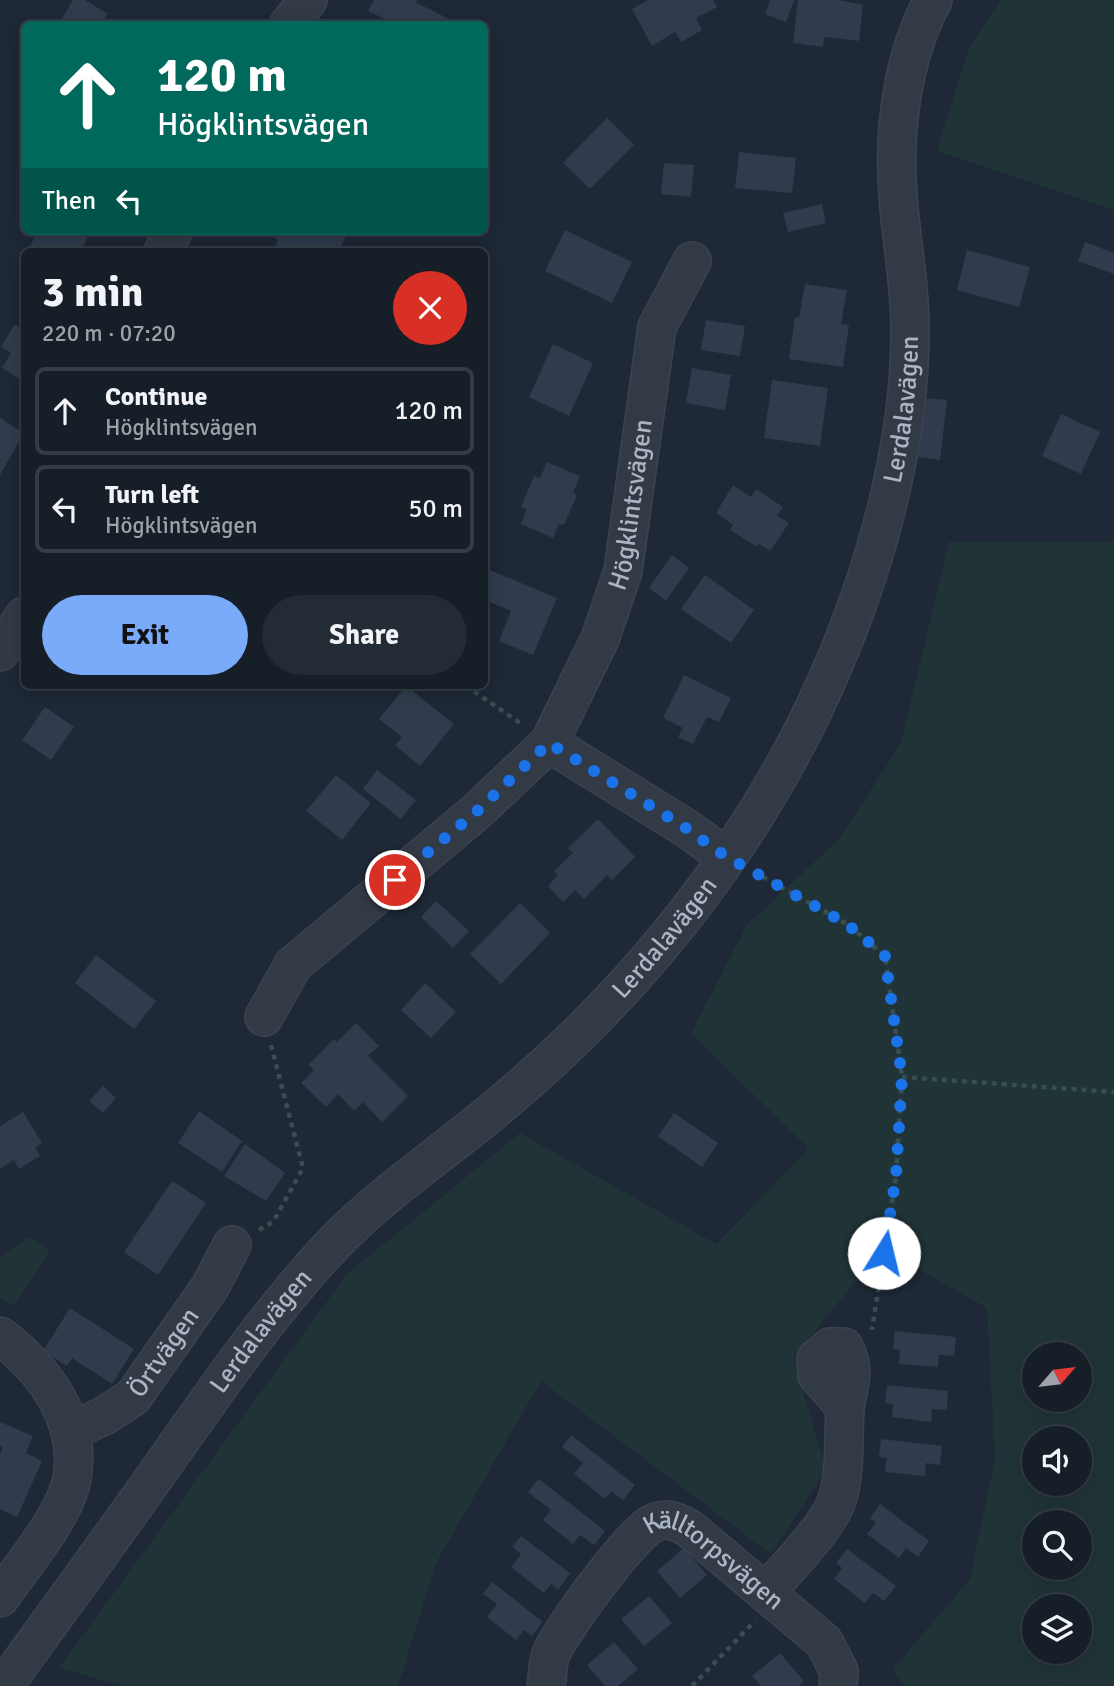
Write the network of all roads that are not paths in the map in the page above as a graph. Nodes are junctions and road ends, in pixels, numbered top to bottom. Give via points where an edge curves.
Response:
1 (308, 0) edge
2 (924, 3) edge
3 (291, 21) edge
4 (692, 261) dead end
5 (21, 620) edge
6 (0, 652) edge
7 (549, 743) junction
8 (725, 856) junction
9 (264, 1017) road end
10 (232, 1245) road end
11 (0, 1336) edge
12 (845, 1407) dead end
13 (70, 1431) junction
14 (770, 1597) junction
15 (0, 1598) edge
16 (4, 1686) edge
17 (546, 1686) edge
18 (838, 1686) edge

1 - 3 street
2 - 8 street, Lerdalavägen via 902,85 897,189 910,327 904,418 876,554 824,688 755,819
4 - 7 street, Högklintsvägen via 657,327 622,571 600,639
5 - 6 street
7 - 8 street
7 - 9 street, Högklintsvägen via 476,812 293,965
8 - 16 street, Lerdalavägen via 609,1008 499,1106 402,1180 324,1253 248,1345
10 - 13 street, Örtvägen via 210,1287 133,1397
11 - 13 street via 22,1353 50,1386
12 - 14 street via 836,1501
13 - 15 street via 72,1480 59,1511
14 - 17 street, Källtorpsvägen via 690,1529 674,1520 653,1523 564,1629 550,1656
14 - 18 street, Källtorpsvägen via 824,1642 839,1671

